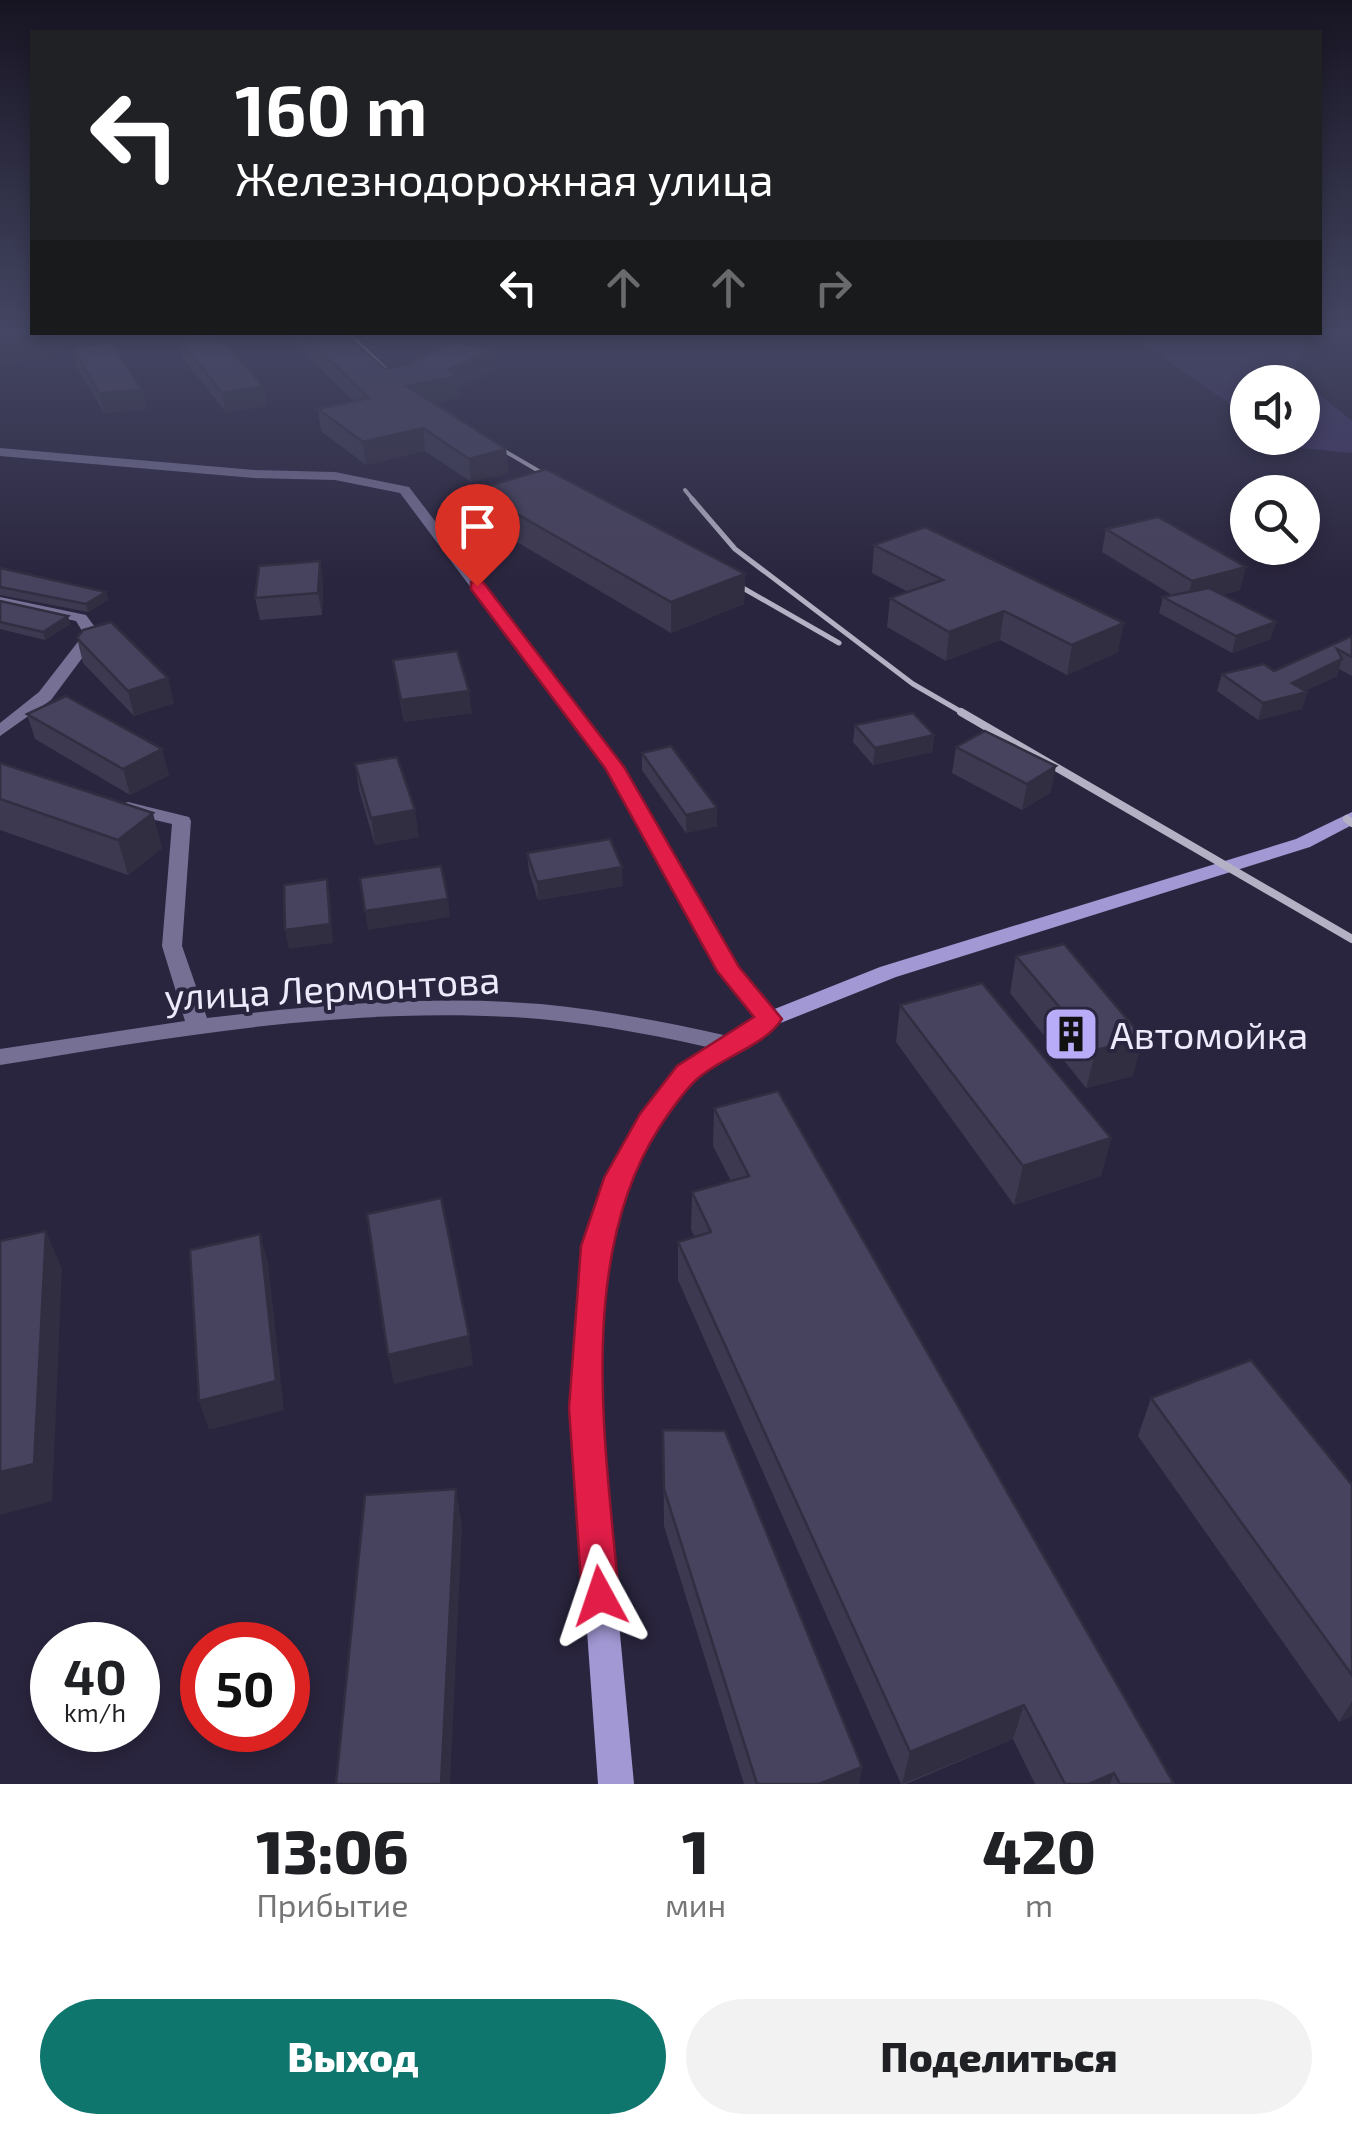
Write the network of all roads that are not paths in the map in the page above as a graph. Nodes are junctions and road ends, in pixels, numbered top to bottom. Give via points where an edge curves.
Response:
1 (0, 452) edge
2 (0, 601) edge
3 (0, 731) edge
4 (109, 804) edge
5 (1352, 818) edge
6 (770, 1019) junction
7 (198, 1026) junction
8 (728, 1044) junction
9 (0, 1057) edge
10 (616, 1784) edge

1 - 6 street via 335,476 404,490 614,767 729,971
2 - 3 street via 81,618 92,634 45,696
4 - 7 street via 182,822 172,946
5 - 6 main road via 1303,843 888,972
6 - 8 main road
7 - 8 street, улица Лермонтова via 407,1010 508,1010 614,1021
7 - 9 street, улица Лермонтова
8 - 10 main road via 687,1073 649,1121 618,1178 596,1246 586,1408

